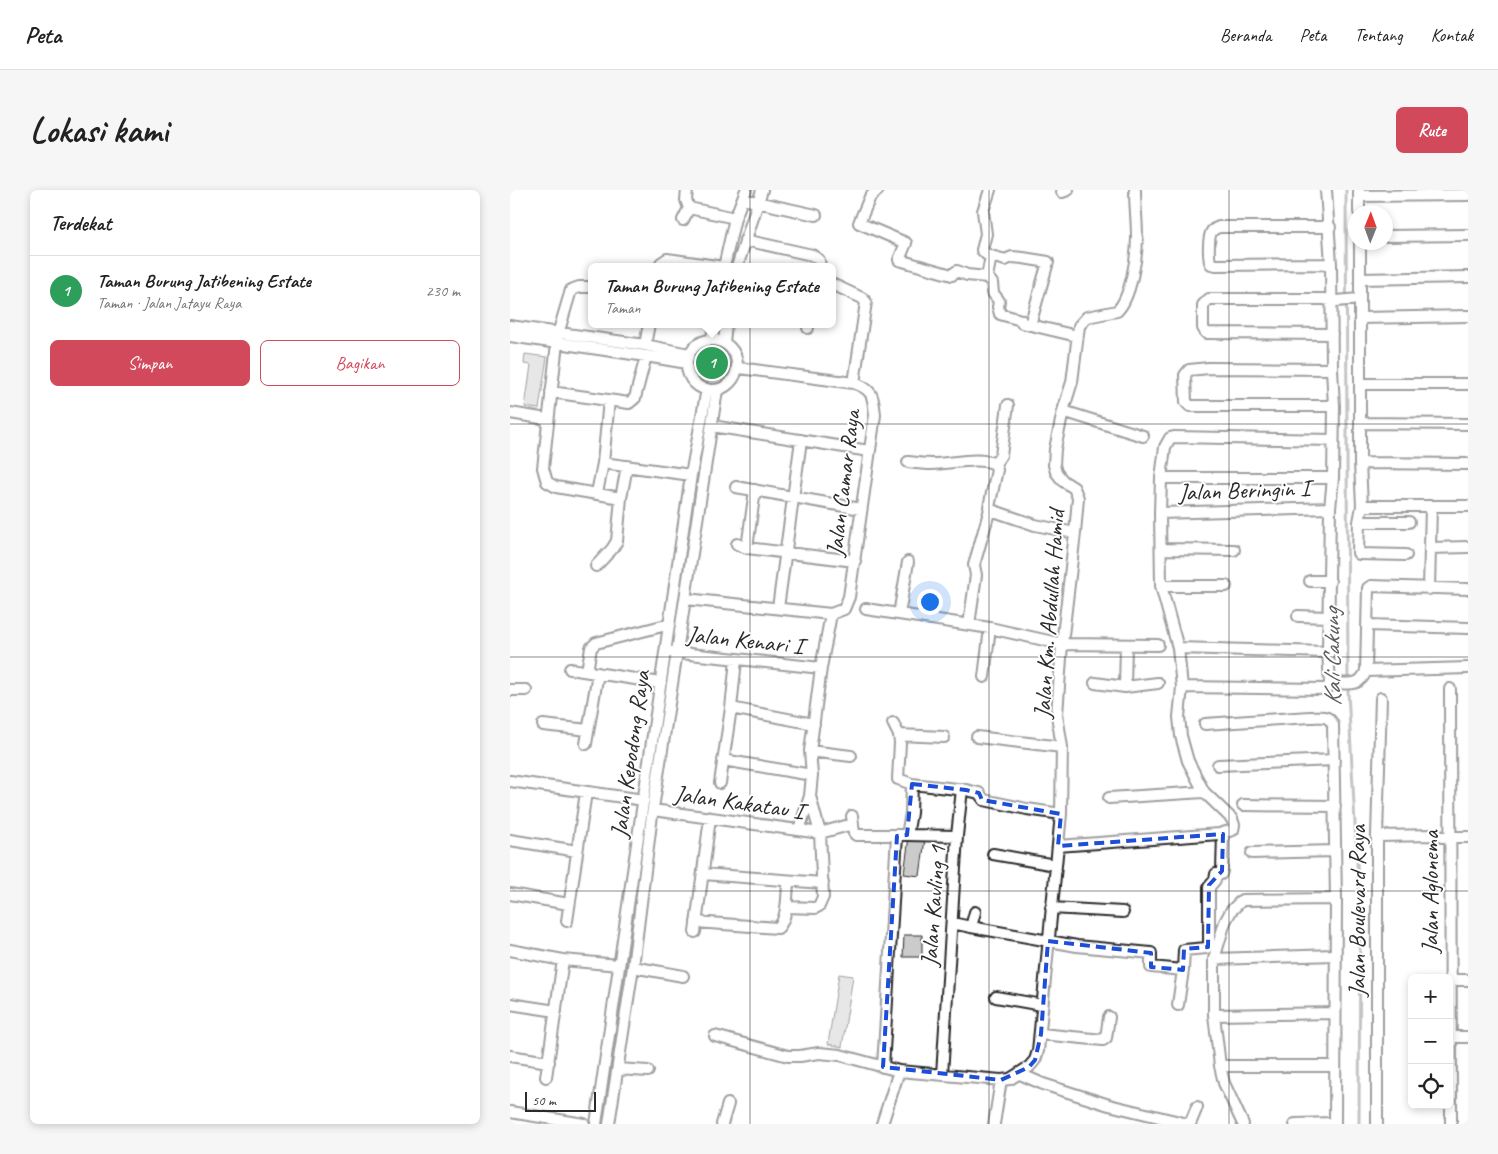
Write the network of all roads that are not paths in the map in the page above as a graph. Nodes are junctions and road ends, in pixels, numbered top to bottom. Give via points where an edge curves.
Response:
1 (686, 190) edge
2 (762, 190) edge
3 (878, 190) edge
4 (990, 190) edge
5 (1135, 190) edge
6 (1326, 190) edge
7 (1359, 193) edge
8 (745, 194) edge
9 (1468, 195) edge
10 (757, 202) junction
11 (689, 208) junction
12 (816, 215) dead end
13 (735, 218) junction
14 (683, 220) dead end
15 (1330, 226) junction
16 (1468, 235) edge
17 (1393, 236) edge
18 (745, 240) junction
19 (1360, 250) edge
20 (992, 256) junction
21 (661, 263) edge
22 (696, 263) edge
23 (725, 263) edge
24 (738, 263) edge
25 (819, 263) edge
26 (1327, 264) junction
27 (986, 277) junction
28 (1468, 277) edge
29 (1360, 279) junction
30 (836, 286) edge
31 (588, 287) edge
32 (1334, 300) junction
33 (1356, 300) junction
34 (1468, 316) edge
35 (1360, 318) junction
36 (510, 326) edge
37 (1030, 326) junction
38 (649, 328) edge
39 (714, 328) edge
40 (726, 328) edge
41 (1332, 334) junction
42 (510, 336) edge
43 (1077, 336) junction
44 (558, 338) junction
45 (712, 340) junction
46 (724, 342) junction
47 (646, 351) junction
48 (688, 359) junction
49 (739, 368) junction
50 (1332, 369) junction
51 (854, 383) junction
52 (1360, 384) junction
53 (1468, 384) edge
54 (712, 390) junction
55 (551, 392) junction
56 (609, 400) junction
57 (1008, 405) dead end
58 (1334, 406) junction
59 (1063, 411) junction
60 (510, 413) edge
61 (547, 419) junction
62 (1360, 423) junction
63 (1468, 424) edge
64 (712, 426) junction
65 (1143, 436) dead end
66 (800, 440) junction
67 (1333, 440) junction
68 (869, 451) junction
69 (908, 462) dead end
70 (603, 463) junction
71 (1360, 463) junction
72 (995, 464) junction
73 (1468, 464) edge
74 (627, 466) junction
75 (691, 474) junction
76 (1161, 478) junction
77 (1333, 478) junction
78 (736, 487) dead end
79 (755, 490) junction
80 (597, 493) junction
81 (621, 498) junction
82 (794, 498) junction
83 (1362, 506) junction
84 (1431, 506) junction
85 (1468, 506) edge
86 (990, 508) junction
87 (1330, 508) junction
88 (862, 510) junction
89 (1160, 513) junction
90 (1359, 520) junction
91 (1410, 522) dead end
92 (1076, 533) junction
93 (737, 544) dead end
94 (1468, 547) edge
95 (747, 548) junction
96 (1430, 548) junction
97 (1161, 550) junction
98 (1234, 550) dead end
99 (786, 552) junction
100 (1406, 555) dead end
101 (855, 561) junction
102 (908, 562) dead end
103 (596, 566) dead end
104 (1310, 581) dead end
105 (1330, 581) junction
106 (1161, 586) junction
107 (1226, 586) dead end
108 (1429, 589) junction
109 (1468, 589) edge
110 (686, 599) junction
111 (778, 608) junction
112 (866, 609) dead end
113 (831, 614) junction
114 (900, 614) junction
115 (1298, 616) dead end
116 (1329, 617) junction
117 (670, 624) junction
118 (969, 625) junction
119 (1367, 625) junction
120 (990, 628) junction
121 (1468, 628) edge
122 (1062, 644) junction
123 (1126, 645) junction
124 (1158, 645) dead end
125 (1178, 648) junction
126 (666, 651) junction
127 (1328, 652) junction
128 (678, 653) junction
129 (736, 660) junction
130 (570, 668) dead end
131 (821, 668) junction
132 (1468, 668) edge
133 (587, 671) junction
134 (1366, 671) junction
135 (598, 673) junction
136 (984, 677) dead end
137 (661, 683) junction
138 (1095, 683) dead end
139 (1158, 683) dead end
140 (1333, 683) junction
141 (1125, 687) junction
142 (1182, 687) junction
143 (1450, 689) dead end
144 (510, 690) edge
145 (526, 690) dead end
146 (1381, 698) dead end
147 (731, 708) junction
148 (894, 723) dead end
149 (814, 724) junction
150 (1205, 724) dead end
151 (544, 726) dead end
152 (588, 730) junction
153 (899, 735) junction
154 (944, 737) dead end
155 (977, 737) dead end
156 (586, 744) dead end
157 (1062, 748) junction
158 (810, 752) junction
159 (851, 756) dead end
160 (723, 760) junction
161 (1334, 760) junction
162 (1218, 765) dead end
163 (812, 775) junction
164 (510, 780) edge
165 (720, 783) dead end
166 (912, 784) junction
167 (962, 789) junction
168 (586, 792) junction
169 (1204, 792) junction
170 (656, 794) junction
171 (644, 796) junction
172 (810, 796) junction
173 (1109, 798) dead end
174 (1243, 805) dead end
175 (1335, 806) junction
176 (649, 813) junction
177 (1061, 814) junction
178 (710, 818) junction
179 (799, 830) junction
180 (820, 833) junction
181 (1223, 834) junction
182 (902, 836) junction
183 (957, 836) junction
184 (1446, 837) junction
185 (1468, 837) edge
186 (1377, 839) junction
187 (510, 840) edge
188 (1058, 846) junction
189 (577, 851) junction
190 (1334, 851) junction
191 (1252, 852) dead end
192 (993, 854) dead end
193 (1055, 865) junction
194 (703, 874) junction
195 (788, 881) junction
196 (823, 884) junction
197 (510, 894) edge
198 (1336, 899) junction
199 (569, 904) junction
200 (786, 907) junction
201 (1051, 908) junction
202 (975, 912) dead end
203 (1123, 912) dead end
204 (567, 921) dead end
205 (696, 922) junction
206 (952, 924) junction
207 (971, 927) junction
208 (695, 932) dead end
209 (1048, 941) junction
210 (510, 950) edge
211 (1335, 955) junction
212 (1214, 959) junction
213 (563, 960) junction
214 (620, 965) junction
215 (633, 967) junction
216 (1183, 970) junction
217 (1450, 974) edge
218 (683, 976) dead end
219 (1453, 980) edge
220 (1468, 980) edge
221 (996, 997) dead end
222 (510, 1004) edge
223 (1042, 1005) junction
224 (1178, 1005) dead end
225 (556, 1011) junction
226 (1335, 1013) junction
227 (1214, 1015) junction
228 (1109, 1017) dead end
229 (1041, 1034) junction
230 (715, 1036) dead end
231 (1453, 1037) edge
232 (1468, 1037) edge
233 (510, 1056) edge
234 (548, 1062) junction
235 (1450, 1064) edge
236 (1220, 1066) junction
237 (1335, 1066) junction
238 (883, 1067) junction
239 (618, 1069) junction
240 (648, 1071) dead end
241 (899, 1071) junction
242 (1020, 1074) junction
243 (942, 1075) junction
244 (546, 1077) dead end
245 (1001, 1080) junction
246 (728, 1104) dead end
247 (1197, 1107) dead end
248 (510, 1112) edge
249 (538, 1120) edge
250 (584, 1124) edge
251 (596, 1124) edge
252 (609, 1124) edge
253 (722, 1124) edge
254 (882, 1124) edge
255 (994, 1124) edge
256 (1189, 1124) edge
257 (1243, 1124) edge
258 (1295, 1124) edge
259 (1335, 1124) edge
260 (1377, 1124) edge
261 (1451, 1124) edge

1 - 11 street
2 - 10 street
3 - 27 street via 870,197 859,223 906,244 899,260 952,275 957,271
4 - 20 street via 983,211 986,234 982,250
5 - 43 street, Jalan Km. Abdullah Hamid via 1137,238 1126,299 1117,310 1087,317 1079,326
6 - 15 street
7 - 9 street
8 - 10 street
8 - 13 street
10 - 12 street
10 - 18 street
11 - 13 street
11 - 14 street
13 - 23 street
15 - 26 street
15 - 26 street via 1219,227 1210,234 1209,260 1213,265
16 - 17 street
18 - 24 street
18 - 25 street via 812,255
19 - 29 street
20 - 27 street
20 - 37 street via 1005,260 1012,257 1048,262
21 - 22 street via 667,259
26 - 32 street
27 - 37 street via 999,301 1000,314
28 - 29 street
29 - 33 street
30 - 51 street via 866,302
31 - 44 street via 571,290
32 - 33 street
32 - 41 street
32 - 41 street via 1209,299 1203,305 1206,333
33 - 35 street
34 - 35 street
35 - 52 street
36 - 44 street
37 - 43 street
38 - 47 street
39 - 45 street
40 - 46 street
41 - 50 street
42 - 44 street
43 - 59 street, Jalan Km. Abdullah Hamid via 1072,382
44 - 47 street
44 - 55 street
45 - 46 street
45 - 48 street via 702,341
46 - 49 street via 735,353
47 - 48 street
47 - 56 street via 633,401
48 - 54 street via 687,369 692,380
49 - 51 street, Jalan Camar Raya
49 - 54 street via 725,387
50 - 58 street
50 - 58 street via 1209,368 1187,372 1185,382 1187,404
51 - 68 street, Jalan Camar Raya via 865,386 871,393 874,416
52 - 53 street
52 - 62 street
54 - 64 street, Jalan Kepodong Raya
54 - 75 street, Jalan Kepodong Raya
55 - 56 street
55 - 61 street
56 - 70 street
57 - 72 street via 1001,455
58 - 67 street
59 - 65 street
59 - 92 street, Jalan Km. Abdullah Hamid via 1054,465 1058,477 1077,493
60 - 61 street
61 - 80 street via 543,468 547,482 556,487
62 - 63 street
62 - 71 street
64 - 66 street
64 - 110 street, Jalan Kepodong Raya
66 - 68 street
66 - 82 street
67 - 76 street via 1174,437 1165,447
67 - 77 street
68 - 88 street, Jalan Camar Raya
69 - 72 street via 989,461
70 - 74 street
70 - 80 street
71 - 73 street
71 - 83 street
72 - 86 street via 997,470
74 - 75 street
74 - 81 street
75 - 117 street, Jalan Kepodong Raya
76 - 77 street
76 - 89 street
77 - 87 street
78 - 79 street
79 - 82 street
79 - 95 street
80 - 81 street
81 - 103 street via 617,541
82 - 88 street
82 - 99 street
83 - 84 street
83 - 90 street
84 - 85 street
84 - 96 street
86 - 92 street via 1035,525
86 - 118 street via 974,564 976,575
87 - 89 street, Jalan Beringin I
87 - 105 street
88 - 101 street, Jalan Camar Raya
89 - 97 street
90 - 91 street
90 - 100 street via 1358,553
92 - 122 street, Jalan Km. Abdullah Hamid
93 - 95 street
94 - 96 street
95 - 99 street
96 - 108 street
97 - 98 street
97 - 106 street
99 - 101 street
99 - 111 street
101 - 113 street, Jalan Camar Raya via 844,608
102 - 114 street
104 - 105 street
105 - 116 street
106 - 107 street
106 - 125 street
108 - 109 street
108 - 119 street via 1371,586 1367,592
110 - 111 street
110 - 128 street, Jalan Kepodong Raya
111 - 113 street
112 - 114 street
113 - 131 street
114 - 118 street
115 - 116 street
116 - 127 street
117 - 126 street, Jalan Kepodong Raya
117 - 133 street via 596,643 591,648
118 - 120 street
119 - 121 street
119 - 134 street
120 - 122 street
120 - 136 street
122 - 123 street
122 - 157 street, Jalan Km. Abdullah Hamid via 1057,715
123 - 124 street
123 - 141 street
125 - 127 street
125 - 142 street
126 - 128 street, Jalan Kenari I
126 - 137 street, Jalan Kepodong Raya
127 - 140 street
128 - 129 street, Jalan Kenari I
128 - 170 street, Jalan Kepodong Raya
129 - 131 street, Jalan Kenari I
129 - 147 street
130 - 133 street
131 - 149 street
132 - 134 street
133 - 135 street
134 - 140 street via 1356,683
135 - 137 street
135 - 152 street
137 - 171 street, Jalan Kepodong Raya
138 - 141 street
139 - 141 street
140 - 142 street via 1326,689
142 - 169 street via 1181,736 1188,761
143 - 184 street, Jalan Aglonema
144 - 145 street
146 - 186 street, Jalan Boulevard Raya
147 - 149 street
147 - 160 street
148 - 153 street
149 - 158 street
150 - 161 street via 1326,717 1333,726
151 - 152 street
152 - 156 street
153 - 154 street
153 - 166 street via 898,779
155 - 157 street
157 - 177 street, Jalan Km. Abdullah Hamid
158 - 159 street
158 - 163 street
160 - 163 street
160 - 165 street
161 - 162 street
161 - 175 street
163 - 172 street
164 - 168 street
166 - 167 street
166 - 182 street via 911,813
167 - 177 street via 979,793 984,800
167 - 183 street, Jalan Kavling 1
168 - 171 street
168 - 189 street
169 - 173 street
169 - 181 street via 1232,819 1234,830
170 - 171 street
170 - 176 street, Jalan Kepodong Raya
171 - 176 street, Jalan Kepodong Raya
172 - 179 street
172 - 180 street
174 - 175 street
175 - 190 street
176 - 178 street, Jalan Kakatau I
176 - 214 street, Jalan Kepodong Raya
176 - 215 street, Jalan Kepodong Raya
177 - 188 street, Jalan Km. Abdullah Hamid
178 - 179 street, Jalan Kakatau I
178 - 194 street
179 - 180 street, Jalan Kakatau I
180 - 182 street via 853,824 860,835
180 - 196 street
181 - 188 street
181 - 216 street via 1222,872 1216,874 1209,887 1209,945 1207,948 1184,950
182 - 183 street
182 - 238 street
183 - 206 street, Jalan Kavling 1
184 - 185 street
184 - 186 street
184 - 217 street, Jalan Aglonema
186 - 260 street, Jalan Boulevard Raya
187 - 189 street
188 - 193 street, Jalan Km. Abdullah Hamid
189 - 199 street
190 - 191 street
190 - 198 street
192 - 193 street
193 - 201 street, Jalan Km. Abdullah Hamid
194 - 195 street
194 - 205 street
195 - 196 street
195 - 200 street
196 - 200 street via 820,906
197 - 199 street
198 - 211 street
198 - 212 street via 1242,900 1225,922
199 - 204 street
200 - 205 street via 778,928
201 - 203 street
201 - 209 street, Jalan Km. Abdullah Hamid
202 - 207 street
205 - 208 street
206 - 207 street
206 - 243 street, Jalan Kavling 1
207 - 209 street
209 - 216 street via 1151,952 1151,967
209 - 223 street, Jalan Km. Abdullah Hamid
210 - 213 street
211 - 212 street
211 - 226 street
212 - 227 street
213 - 214 street
213 - 225 street
214 - 251 street, Jalan Kepodong Raya
215 - 218 street
215 - 239 street, Jalan Kepodong Raya
216 - 224 street
219 - 220 street
221 - 223 street
222 - 225 street
223 - 229 street, Jalan Km. Abdullah Hamid
225 - 234 street
226 - 227 street
226 - 237 street
227 - 236 street
228 - 229 street via 1103,1040
229 - 242 street, Jalan Km. Abdullah Hamid via 1035,1060
230 - 238 street via 788,1056 840,1055
231 - 232 street
233 - 234 street
234 - 244 street
235 - 261 street, Jalan Aglonema
236 - 237 street
236 - 257 street via 1224,1083
237 - 259 street
238 - 241 street
239 - 240 street
239 - 252 street, Jalan Kepodong Raya
241 - 243 street
241 - 254 street
242 - 245 street
242 - 256 street via 1110,1105
243 - 245 street
245 - 255 street
246 - 253 street
247 - 256 street
248 - 249 street
249 - 250 street
258 - 259 street

